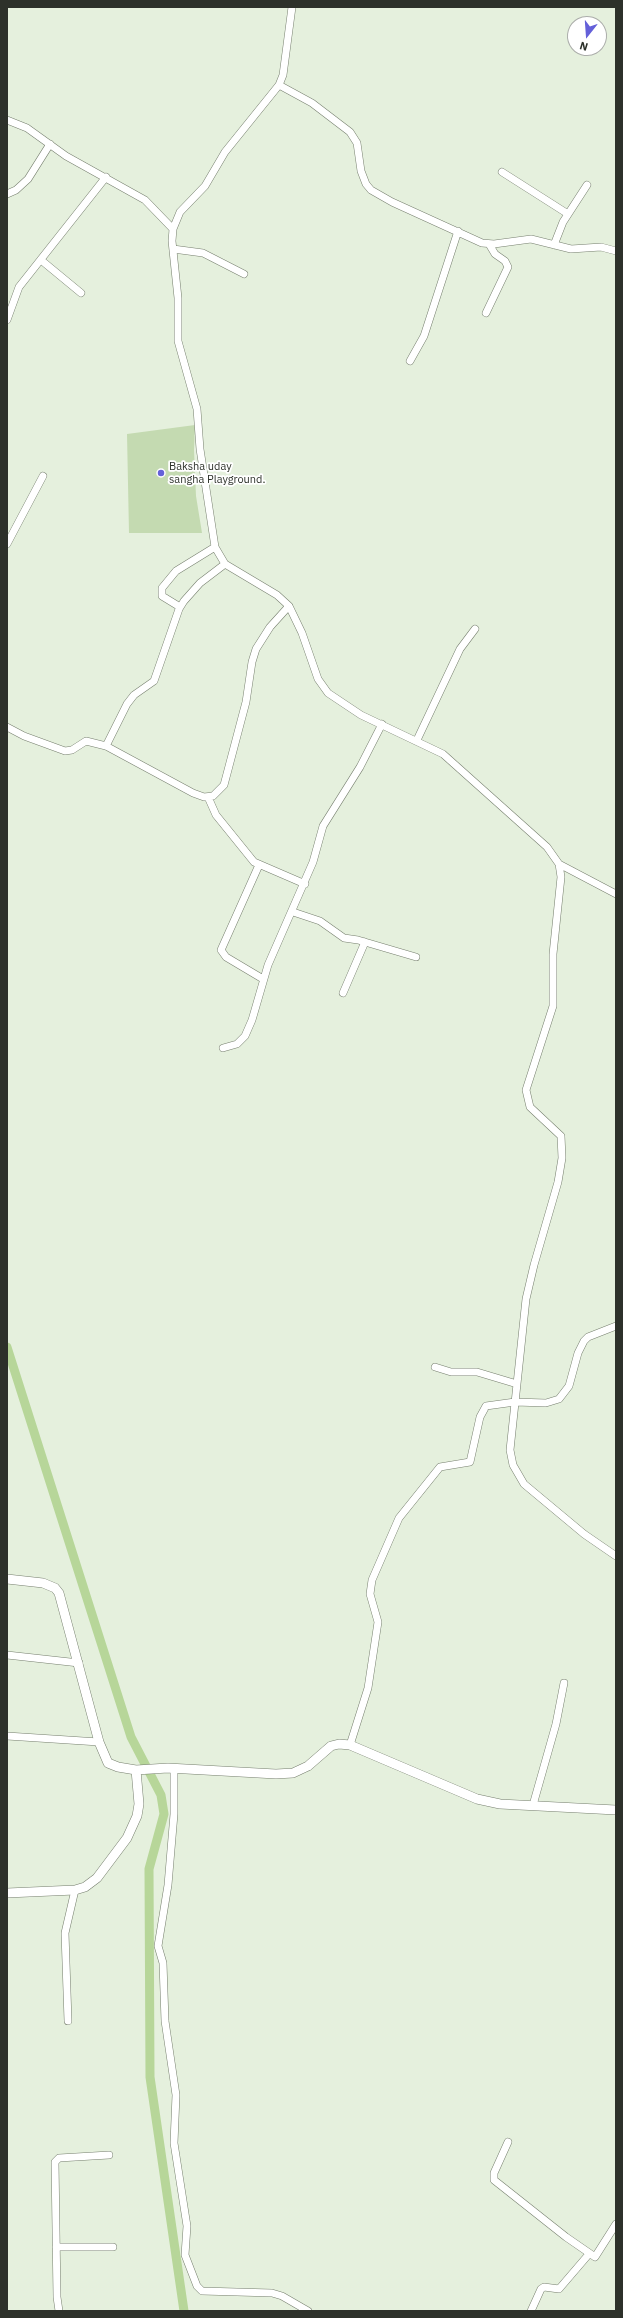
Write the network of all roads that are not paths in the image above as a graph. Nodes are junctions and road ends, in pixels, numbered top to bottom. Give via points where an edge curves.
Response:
1 (292, 7) edge
2 (279, 84) junction
3 (7, 120) edge
4 (50, 144) junction
5 (502, 172) dead end
6 (106, 177) junction
7 (587, 185) dead end
8 (7, 194) edge
9 (568, 214) junction
10 (173, 229) junction
11 (458, 231) junction
12 (489, 244) junction
13 (554, 244) junction
14 (173, 249) junction
15 (616, 250) edge
16 (41, 260) junction
17 (244, 274) dead end
18 (81, 293) dead end
19 (486, 313) dead end
20 (7, 320) edge
21 (410, 361) dead end
22 (43, 476) dead end
23 (7, 544) edge
24 (215, 547) junction
25 (225, 564) junction
26 (289, 606) junction
27 (180, 607) junction
28 (475, 629) dead end
29 (382, 724) junction
30 (7, 727) edge
31 (416, 740) junction
32 (106, 746) junction
33 (208, 796) junction
34 (559, 864) junction
35 (259, 865) junction
36 (305, 884) junction
37 (616, 894) edge
38 (292, 912) junction
39 (365, 942) junction
40 (416, 957) dead end
41 (264, 980) junction
42 (344, 994) dead end
43 (223, 1048) dead end
44 (616, 1326) edge
45 (435, 1367) dead end
46 (517, 1384) junction
47 (515, 1402) junction
48 (616, 1556) edge
49 (7, 1579) edge
50 (7, 1655) edge
51 (79, 1663) junction
52 (564, 1683) dead end
53 (7, 1736) edge
54 (99, 1742) junction
55 (350, 1745) junction
56 (171, 1768) junction
57 (140, 1770) junction
58 (533, 1805) junction
59 (616, 1810) edge
60 (75, 1890) junction
61 (7, 1893) edge
62 (68, 2021) dead end
63 (508, 2142) dead end
64 (109, 2155) dead end
65 (616, 2224) edge
66 (56, 2247) junction
67 (113, 2247) dead end
68 (589, 2254) junction
69 (59, 2311) edge
70 (308, 2311) edge
71 (531, 2311) edge

1 - 2 street via 283,75
2 - 10 street via 225,152 205,186 180,212
2 - 11 street via 312,102 350,132 359,150 361,171 371,190
3 - 4 street via 27,128
4 - 6 street
4 - 8 street via 28,178 16,190
5 - 9 street
6 - 10 street via 145,200
6 - 16 street
7 - 9 street
9 - 13 street
10 - 14 street
11 - 12 street
11 - 21 street via 424,336
12 - 13 street via 524,239
12 - 19 street via 494,254 505,261 508,267
13 - 15 street via 571,249 601,247
14 - 17 street via 203,253
14 - 24 street via 178,298 178,341 197,409 200,449
16 - 18 street
16 - 20 street via 19,287
22 - 23 street
24 - 25 street
24 - 27 street via 176,571 162,588 162,596
25 - 26 street via 277,595
25 - 27 street via 200,583
26 - 29 street via 302,633 318,680 328,693 349,708
26 - 33 street via 270,627 256,649 246,702 224,784 220,790
27 - 32 street via 154,681 134,695 127,704
28 - 31 street via 460,649
29 - 31 street
29 - 36 street via 360,767 323,826
30 - 32 street via 65,751 72,750 86,741
31 - 34 street via 451,760 547,847
32 - 33 street via 168,781 193,793
33 - 35 street via 216,815
34 - 37 street
34 - 46 street via 561,877 553,954 553,1006 526,1090 530,1107 561,1136 562,1158 558,1182 526,1299
35 - 36 street
35 - 41 street via 221,950 226,957
36 - 38 street
38 - 39 street via 320,921 344,938
38 - 41 street
39 - 40 street
39 - 42 street
41 - 43 street via 245,1036 237,1044
44 - 47 street via 584,1341 569,1386 559,1399 546,1403
45 - 46 street via 451,1372 477,1372
46 - 47 street
47 - 48 street via 510,1450 513,1466 520,1477 556,1512
47 - 55 street via 486,1406 480,1417 470,1462 440,1467 399,1518 372,1580 370,1594 378,1622 368,1688
49 - 51 street via 43,1583 55,1588 59,1593
50 - 51 street
51 - 54 street
52 - 58 street via 556,1724
53 - 54 street
54 - 57 street via 108,1763
55 - 56 street via 331,1746 308,1766 293,1773
55 - 58 street via 477,1799 500,1804
56 - 57 street
56 - 70 street via 174,1814 168,1885 158,1946 163,1963 164,2021 176,2095 174,2143 187,2226 185,2255 197,2286 202,2291 272,2293
57 - 60 street via 137,1816 127,1838 97,1878 85,1887
58 - 59 street
60 - 61 street
60 - 62 street via 66,1926
63 - 68 street via 494,2173 494,2180
64 - 66 street via 56,2159
65 - 68 street via 596,2256
66 - 67 street
66 - 69 street
68 - 71 street via 559,2289 542,2288

